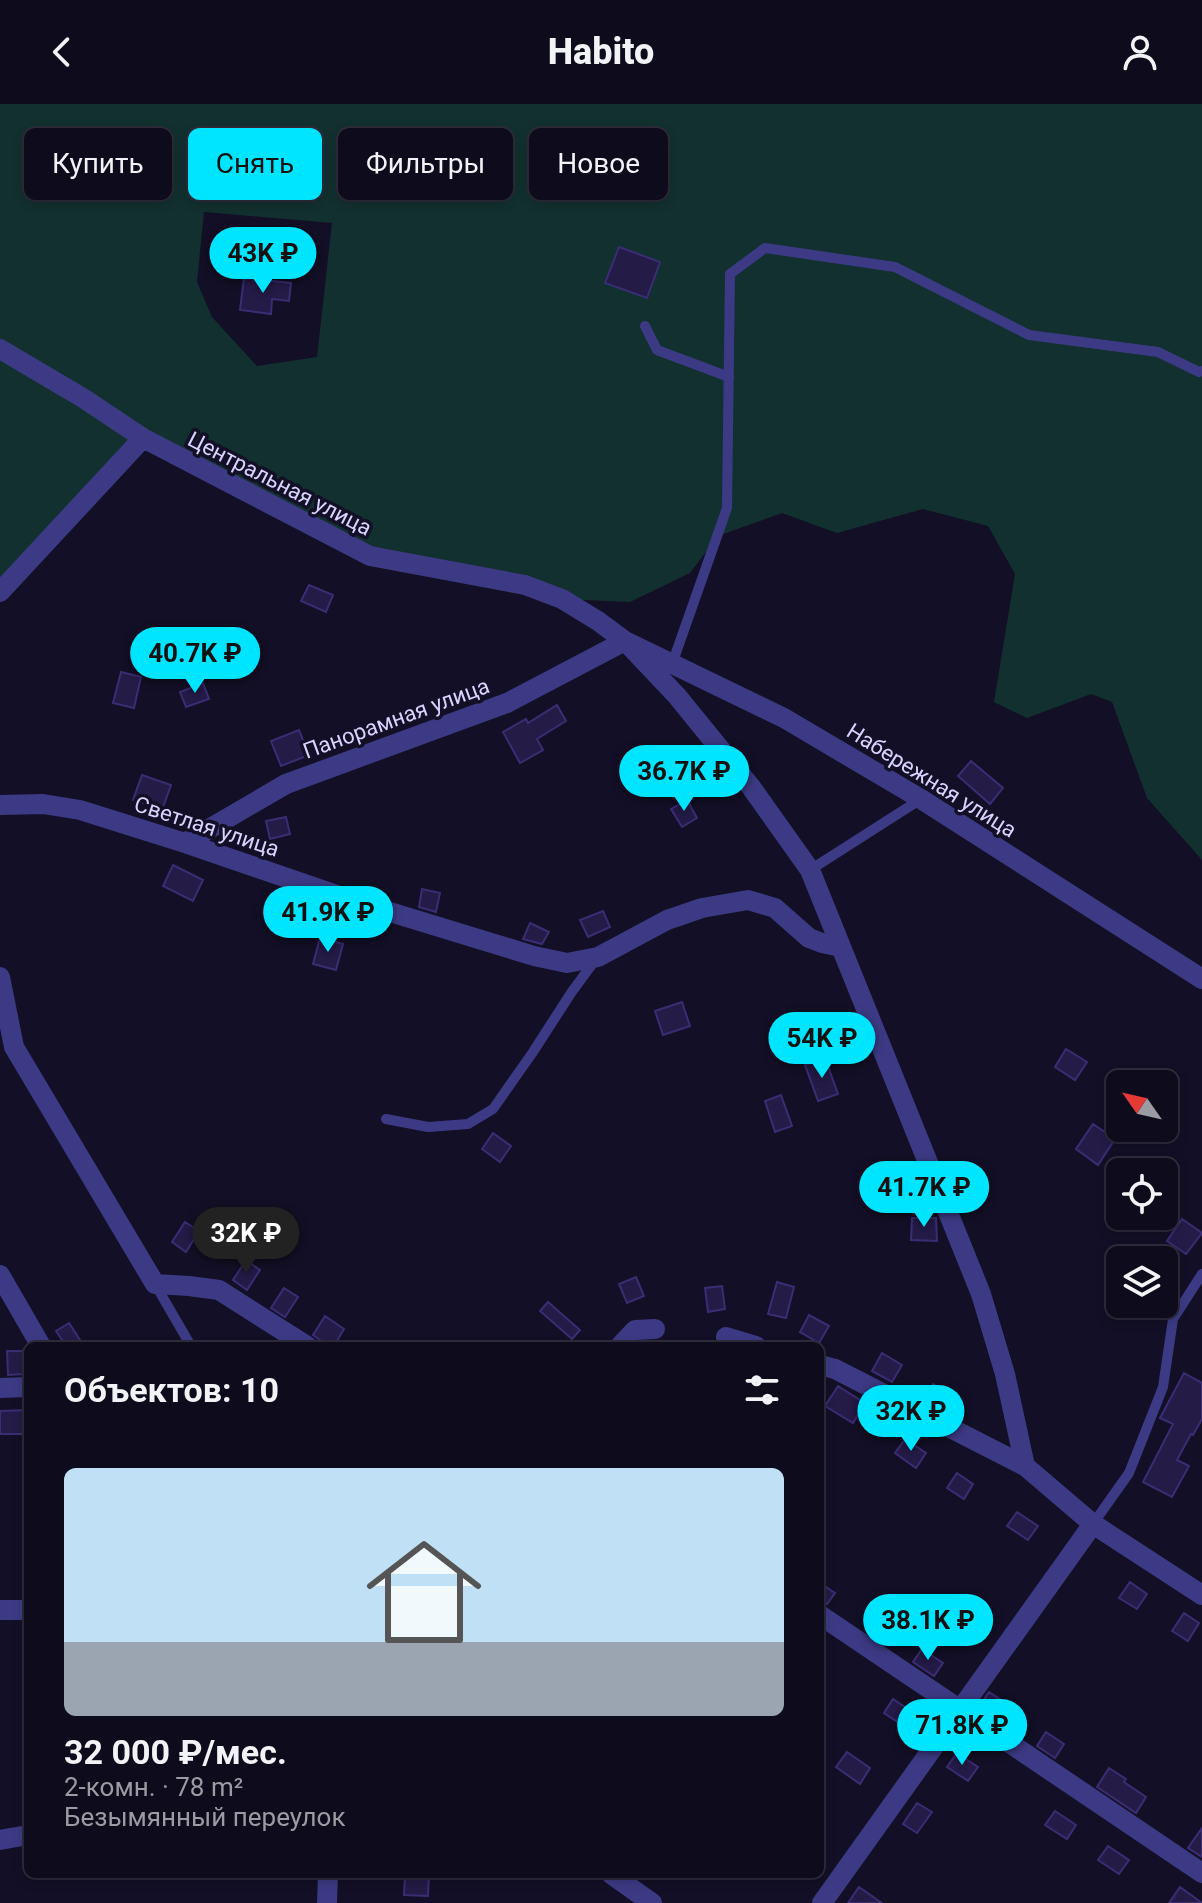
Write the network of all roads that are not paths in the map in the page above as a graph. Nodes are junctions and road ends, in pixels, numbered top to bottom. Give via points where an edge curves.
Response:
1 (645, 326) dead end
2 (0, 349) edge
3 (1202, 371) edge
4 (729, 377) junction
5 (143, 438) junction
6 (0, 592) edge
7 (625, 641) junction
8 (672, 664) junction
9 (921, 799) junction
10 (0, 805) edge
11 (185, 843) junction
12 (810, 870) junction
13 (841, 947) junction
14 (598, 957) junction
15 (0, 977) edge
16 (1202, 979) edge
17 (386, 1119) dead end
18 (1202, 1274) edge
19 (0, 1275) edge
20 (155, 1284) junction
21 (655, 1329) dead end
22 (726, 1337) dead end
23 (39, 1342) edge
24 (189, 1342) edge
25 (301, 1342) edge
26 (624, 1342) edge
27 (743, 1342) edge
28 (824, 1366) edge
29 (24, 1387) edge
30 (0, 1388) edge
31 (1025, 1466) junction
32 (1093, 1524) junction
33 (1202, 1595) edge
34 (0, 1610) edge
35 (24, 1610) edge
36 (824, 1618) edge
37 (959, 1709) junction
38 (24, 1836) edge
39 (0, 1840) edge
40 (1202, 1873) edge
41 (328, 1878) edge
42 (617, 1878) edge
43 (327, 1903) edge
44 (652, 1903) edge
45 (822, 1903) edge

1 - 4 lane via 657,350
2 - 5 street, Центральная улица
3 - 4 lane via 1158,352 1029,335 895,267 765,248 730,274
4 - 8 lane via 727,508
5 - 6 street
5 - 7 street, Центральная улица via 370,556 525,585 562,599
7 - 8 street, Набережная улица
7 - 11 street, Панорамная улица via 507,703 286,784
7 - 12 street, Центральная улица via 751,787
8 - 9 street, Набережная улица via 784,718
9 - 12 lane
9 - 16 street, Набережная улица
10 - 11 street, Светлая улица via 80,810
11 - 14 street, Светлая улица via 534,956 567,963
12 - 13 street, Центральная улица
13 - 14 street, Светлая улица via 809,938 775,908 748,900 667,920
13 - 31 street, Центральная улица via 981,1294
14 - 17 lane via 493,1109 468,1124 428,1127
15 - 20 street via 14,1047
18 - 32 lane via 1173,1319 1163,1387 1129,1473
19 - 23 street
20 - 24 lane
20 - 25 street via 219,1290
21 - 26 street via 635,1330
22 - 27 street
28 - 31 street
29 - 30 street
31 - 32 street
32 - 33 street
32 - 37 street
34 - 35 street
36 - 37 street
37 - 40 street
37 - 45 street
38 - 39 street
41 - 43 street
42 - 44 street

